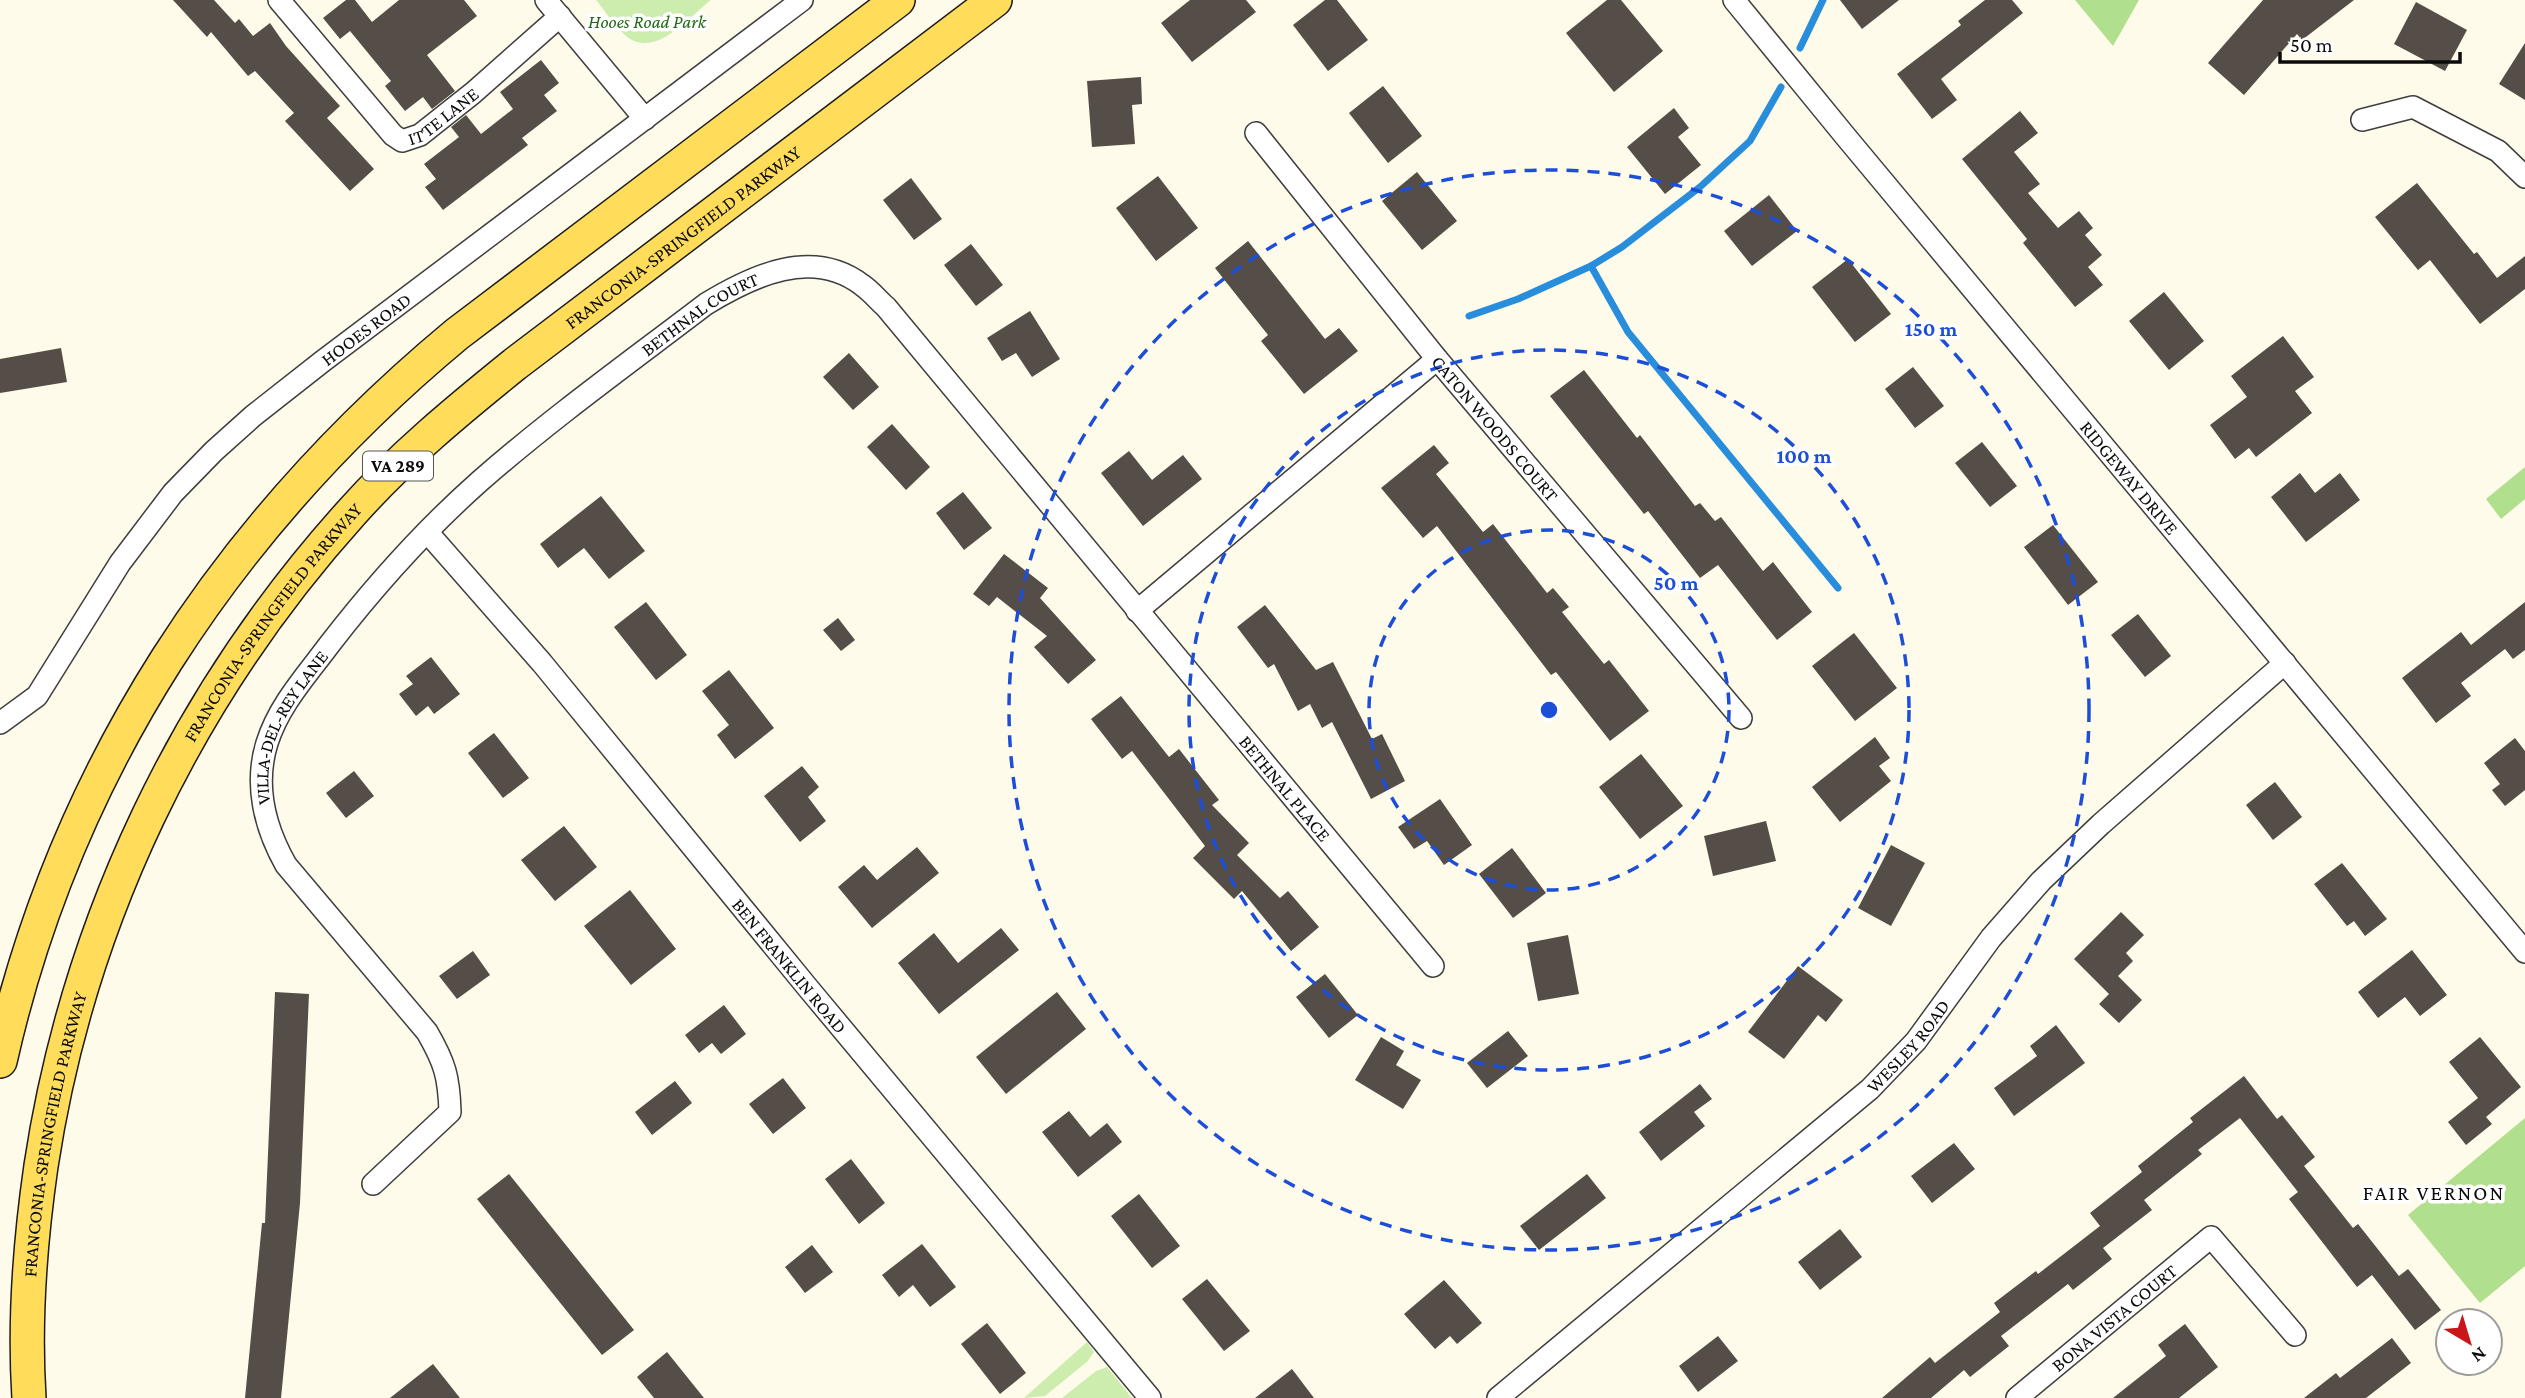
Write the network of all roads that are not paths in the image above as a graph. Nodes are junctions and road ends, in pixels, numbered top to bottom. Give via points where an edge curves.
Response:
1 (279, 0) edge
2 (802, 0) edge
3 (898, 0) edge
4 (995, 0) edge
5 (1734, 0) edge
6 (553, 8) edge
7 (645, 119) junction
8 (2362, 120) dead end
9 (1256, 133) dead end
10 (2525, 177) edge
11 (1437, 359) junction
12 (972, 412) joint
13 (429, 533) junction
14 (1137, 611) junction
15 (2285, 663) junction
16 (1741, 718) dead end
17 (0, 723) edge
18 (2525, 952) edge
19 (1433, 966) dead end
20 (0, 1061) edge
21 (373, 1184) dead end
22 (2295, 1335) dead end
23 (29, 1398) edge
24 (1150, 1398) edge
25 (1498, 1398) edge
26 (2017, 1398) edge

1 - 6 street, ITTE LANE via 402,141 420,135 473,93
2 - 7 street, HOOES ROAD
3 - 20 main road, VA 289 via 457,334 330,451 270,517 188,625 101,777 33,940
4 - 23 main road, FRANCONIA-SPRINGFIELD PARKWAY / VA 289 via 449,418 354,510 246,645 200,717 139,834 105,914 78,996 53,1096 34,1210
5 - 15 street, RIDGEWAY DRIVE
6 - 7 street
7 - 17 street, HOOES ROAD via 323,361 214,451 136,541 37,696
8 - 10 street via 2413,107 2498,151
9 - 11 street, CATON WOODS COURT
11 - 14 street
11 - 16 street, CATON WOODS COURT
12 - 13 street, BETHNAL COURT via 886,307 861,284 836,271 794,267 731,288 706,304 517,450
12 - 14 street, BETHNAL PLACE
13 - 21 street, VILLA-DEL-REY LANE via 366,597 290,697 267,744 261,777 262,802 286,865 426,1032 449,1079 450,1112
13 - 24 street, BEN FRANKLIN ROAD via 542,663
14 - 19 street, BETHNAL PLACE
15 - 18 street, RIDGEWAY DRIVE
15 - 25 street, WESLEY ROAD via 2041,881 1990,938 1916,1041 1870,1090
22 - 26 street, BONA VISTA COURT via 2211,1237

